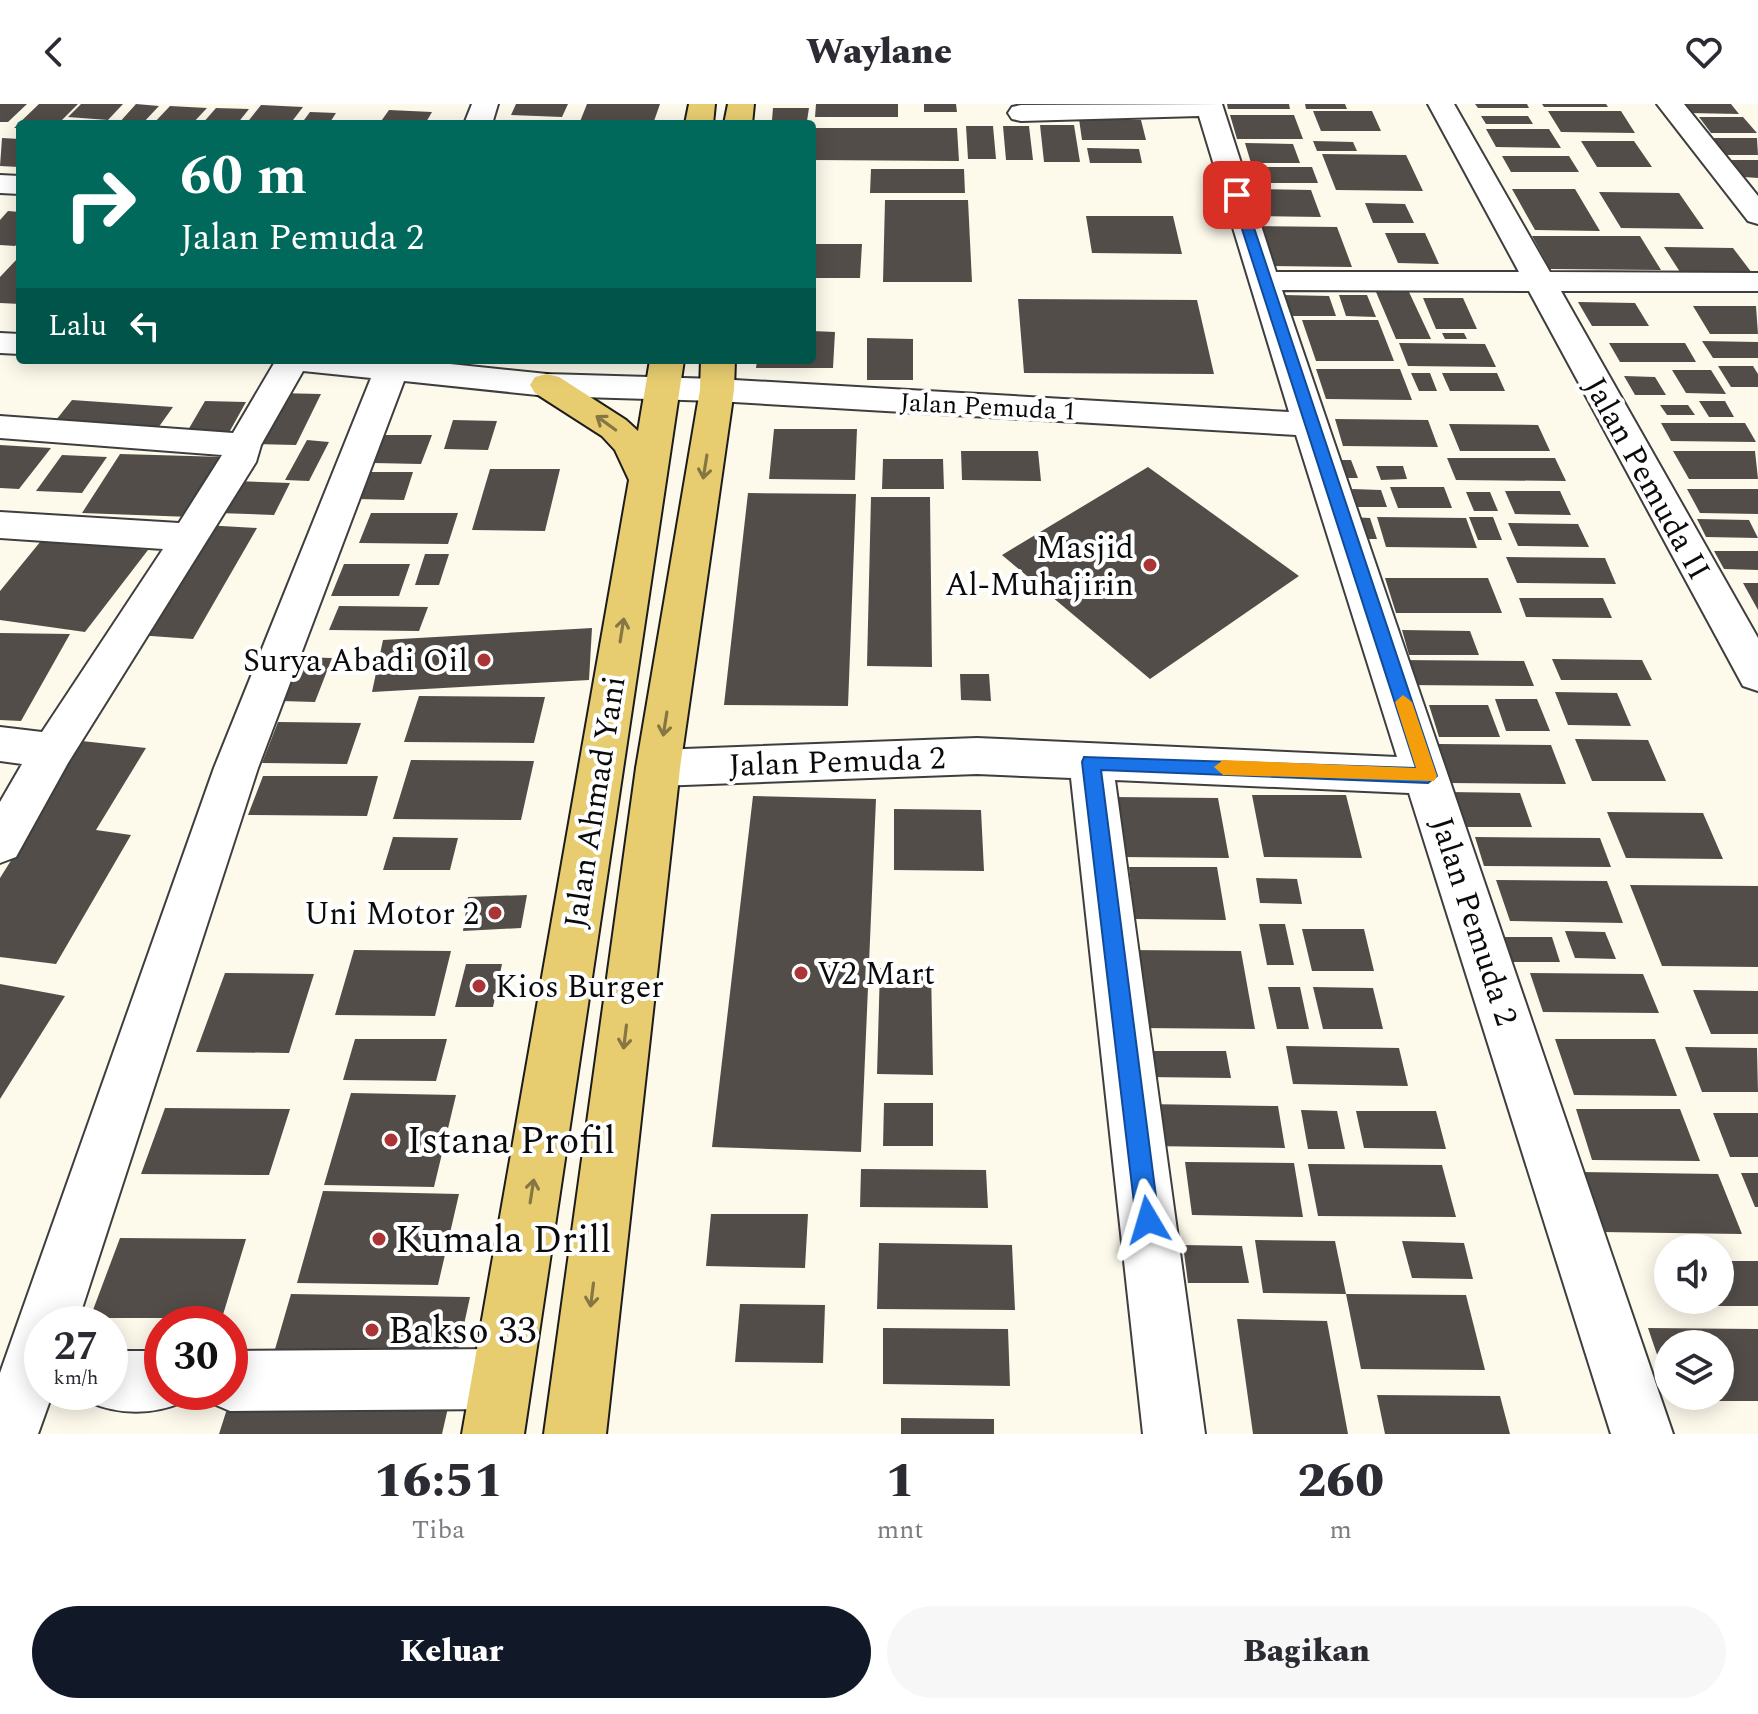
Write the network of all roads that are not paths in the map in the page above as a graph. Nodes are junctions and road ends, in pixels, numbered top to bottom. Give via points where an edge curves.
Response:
1 (1441, 104) edge
2 (1670, 104) edge
3 (1209, 106) edge
4 (1021, 113) dead end
5 (1758, 215) edge
6 (1263, 281) junction
7 (1538, 282) junction
8 (1758, 282) edge
9 (294, 364) edge
10 (394, 364) edge
11 (401, 364) edge
12 (666, 374) edge
13 (717, 375) edge
14 (547, 385) junction
15 (1312, 425) junction
16 (0, 427) edge
17 (243, 445) junction
18 (646, 478) junction
19 (0, 525) edge
20 (187, 537) junction
21 (1758, 675) edge
22 (0, 744) edge
23 (53, 751) junction
24 (1091, 762) junction
25 (658, 768) junction
26 (1428, 776) junction
27 (0, 843) edge
28 (54, 1306) edge
29 (248, 1383) edge
30 (498, 1406) edge
31 (575, 1434) edge
32 (1174, 1434) edge
33 (1642, 1434) edge

1 - 7 street, Jalan Pemuda II
2 - 5 street
3 - 4 street
3 - 6 street
6 - 7 street
6 - 15 street
7 - 8 street
7 - 21 street, Jalan Pemuda II
9 - 17 street
10 - 28 street via 236,768
11 - 14 street, Jalan Pemuda 1
12 - 13 street, Jalan Pemuda 1
12 - 14 street, Jalan Pemuda 1
12 - 18 main road, Jalan Ahmad Yani
13 - 15 street, Jalan Pemuda 1
13 -> 25 main road, Jalan Ahmad Yani
18 -> 14 main road via 630,444 614,428
15 - 26 street
16 - 17 street
17 - 20 street via 238,462
30 -> 18 main road, Jalan Ahmad Yani
19 - 20 street
20 - 23 street
22 - 23 street
23 - 27 street
24 - 25 street, Jalan Pemuda 2 via 977,756
24 - 26 street, Jalan Pemuda 2
24 - 32 street
25 -> 31 main road, Jalan Ahmad Yani
26 - 33 street, Jalan Pemuda 2
29 - 30 street

